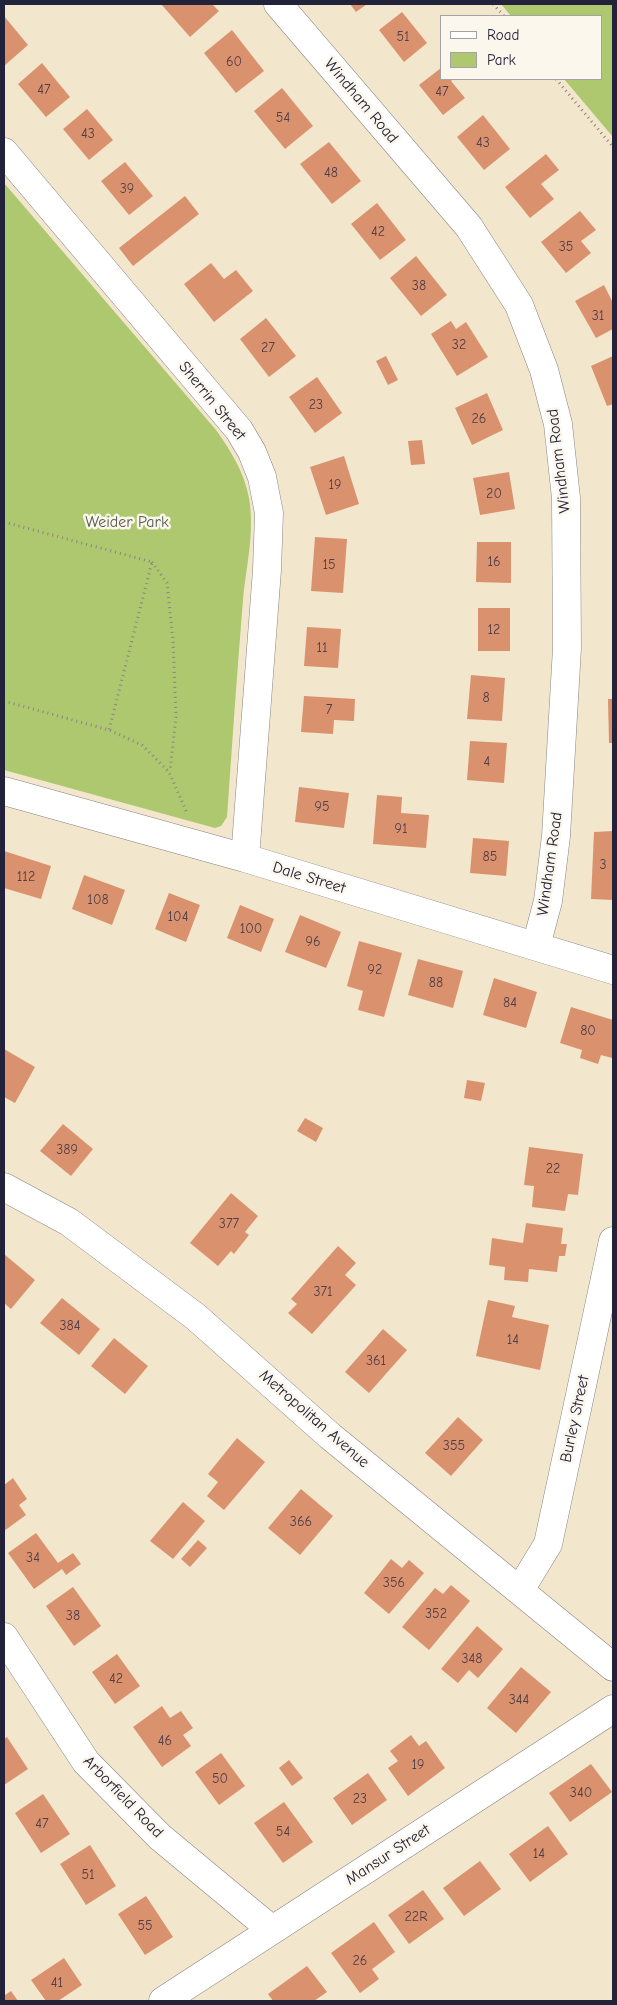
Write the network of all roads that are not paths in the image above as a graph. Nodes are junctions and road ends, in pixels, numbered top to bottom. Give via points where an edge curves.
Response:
1 (278, 4) edge
2 (4, 152) edge
3 (4, 791) edge
4 (245, 858) junction
5 (536, 946) junction
6 (613, 970) edge
7 (4, 1187) edge
8 (613, 1241) edge
9 (520, 1590) junction
10 (4, 1637) edge
11 (613, 1667) edge
12 (613, 1709) edge
13 (272, 1930) junction
14 (163, 2001) edge

1 - 5 street, Windham Road via 469,228 519,305 546,379 558,424 566,498 567,648 556,836 548,901
2 - 4 street, Sherrin Street via 239,430 262,477 269,513 267,570
3 - 4 street, Dale Street
4 - 5 street, Dale Street
5 - 6 street, Dale Street
7 - 9 street, Metropolitan Avenue via 69,1222 196,1317 330,1436
8 - 9 street, Burley Street via 548,1544
9 - 11 street, Metropolitan Avenue
10 - 13 street, Arborfield Road via 86,1762 160,1837
12 - 13 street, Mansur Street
13 - 14 street, Mansur Street

